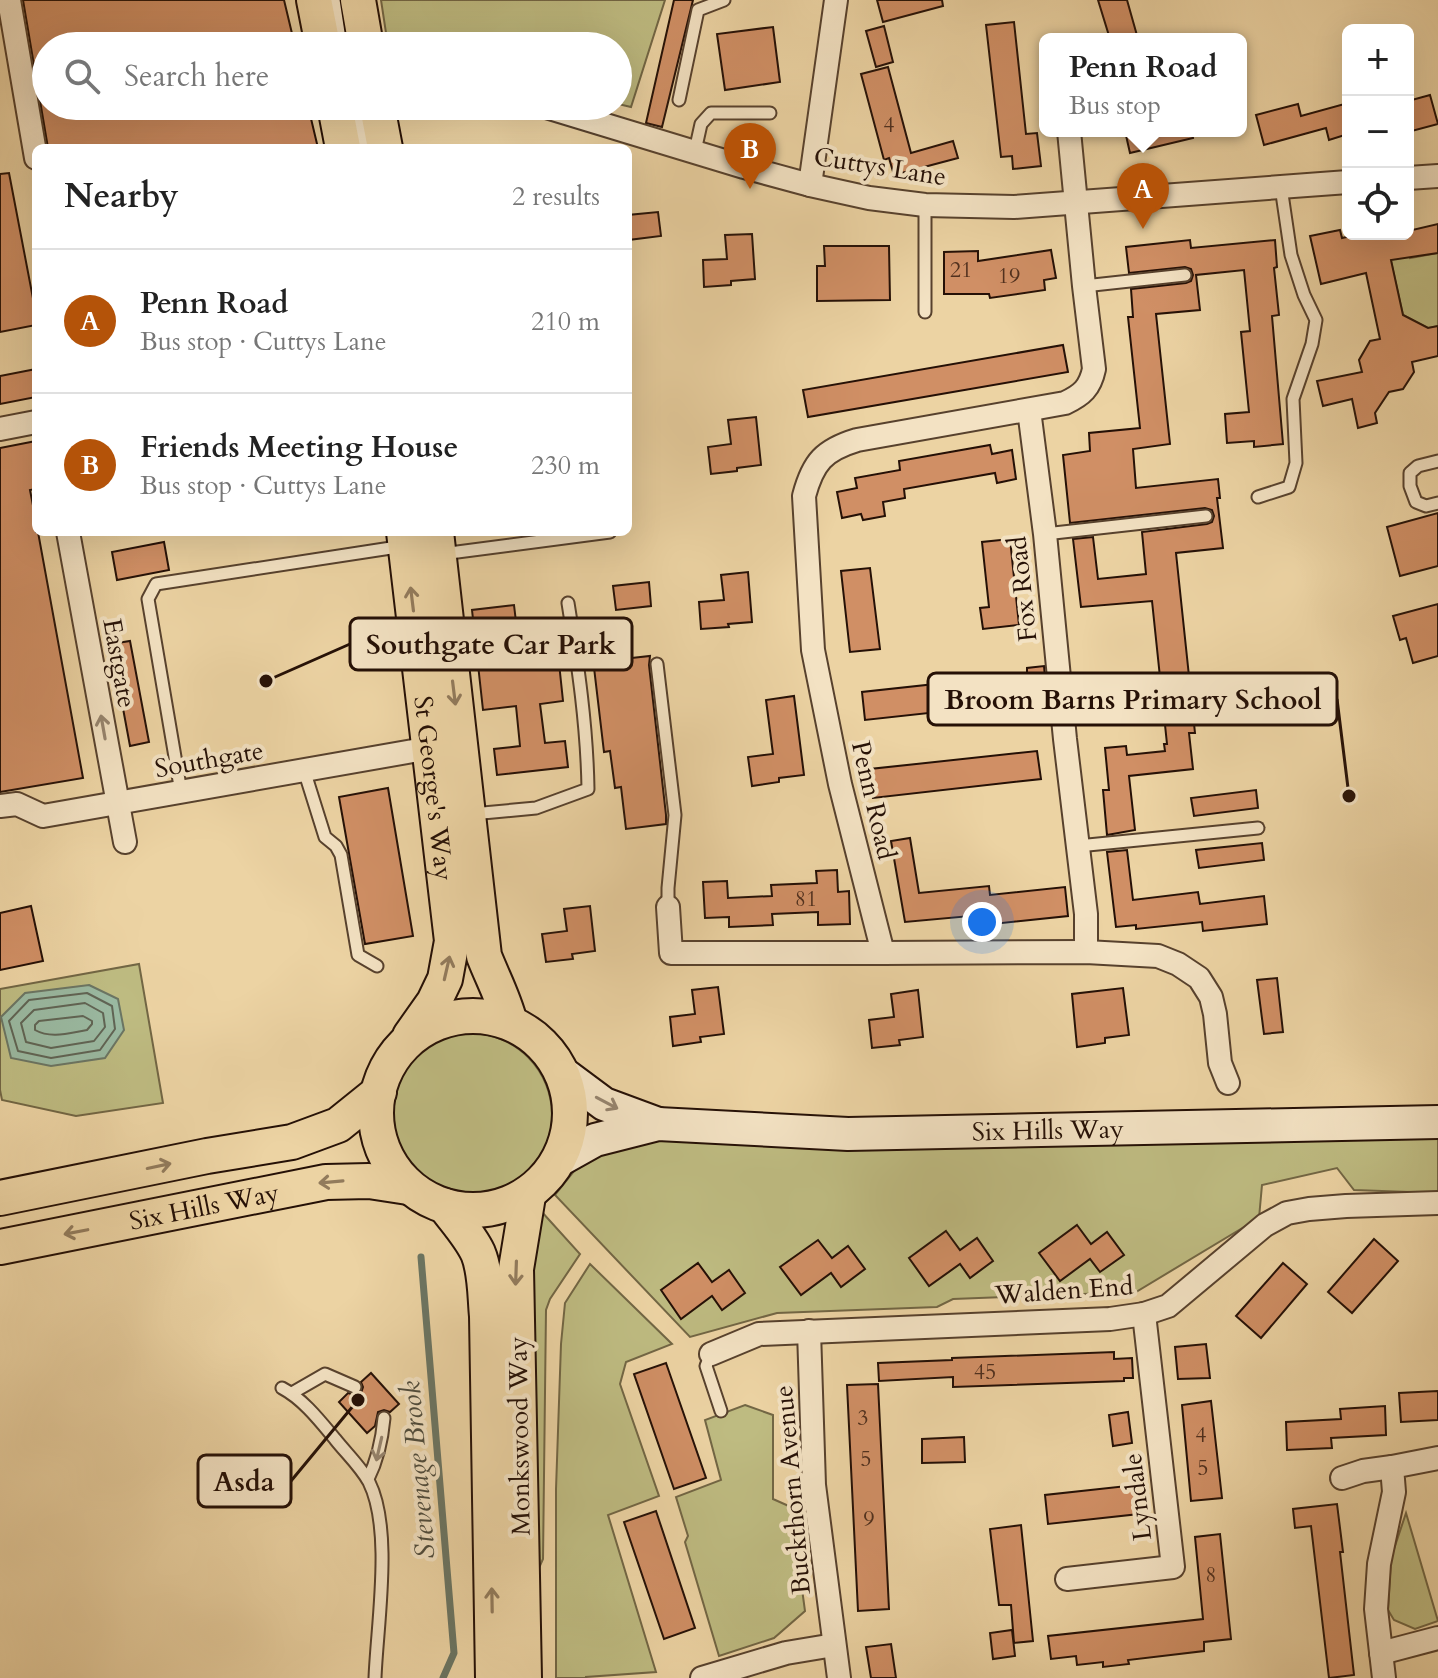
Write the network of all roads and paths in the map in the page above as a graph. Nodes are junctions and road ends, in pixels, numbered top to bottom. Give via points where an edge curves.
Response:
1 (9, 0) edge
2 (334, 0) edge
3 (358, 0) edge
4 (724, 0) edge
5 (836, 0) edge
6 (340, 32) edge
7 (364, 32) edge
8 (679, 100) dead end
9 (770, 113) dead end
10 (353, 120) edge
11 (360, 120) edge
12 (367, 120) edge
13 (590, 120) edge
14 (1070, 137) edge
15 (34, 144) edge
16 (344, 144) edge
17 (364, 144) edge
18 (382, 144) edge
19 (695, 151) junction
20 (1438, 176) edge
21 (1414, 178) edge
22 (1342, 182) edge
23 (810, 185) junction
24 (1281, 187) junction
25 (1075, 203) junction
26 (925, 205) junction
27 (1185, 275) dead end
28 (1084, 286) junction
29 (925, 312) dead end
30 (1029, 410) junction
31 (32, 423) edge
32 (0, 429) edge
33 (1438, 461) edge
34 (1258, 497) dead end
35 (1438, 503) edge
36 (1206, 516) dead end
37 (1045, 534) junction
38 (69, 536) edge
39 (526, 536) edge
40 (421, 541) edge
41 (568, 603) dead end
42 (657, 664) dead end
43 (430, 748) junction
44 (304, 770) junction
45 (181, 792) junction
46 (117, 804) junction
47 (0, 806) edge
48 (468, 814) junction
49 (1258, 828) dead end
50 (125, 842) dead end
51 (1078, 846) junction
52 (668, 907) joint
53 (1086, 952) junction
54 (883, 953) junction
55 (377, 966) dead end
56 (510, 1023) junction
57 (410, 1036) junction
58 (561, 1072) junction
59 (1228, 1083) dead end
60 (379, 1092) junction
61 (1438, 1122) edge
62 (658, 1124) junction
63 (561, 1159) junction
64 (408, 1187) junction
65 (528, 1196) junction
66 (0, 1198) edge
67 (1438, 1203) edge
68 (445, 1206) junction
69 (0, 1247) edge
70 (1144, 1314) junction
71 (809, 1331) junction
72 (711, 1354) joint
73 (355, 1387) dead end
74 (721, 1411) dead end
75 (384, 1418) dead end
76 (1438, 1458) edge
77 (1392, 1467) junction
78 (1342, 1478) dead end
79 (368, 1479) junction
80 (1067, 1579) dead end
81 (1438, 1638) edge
82 (834, 1645) junction
83 (1381, 1653) junction
84 (375, 1678) edge
85 (493, 1678) edge
86 (524, 1678) edge
87 (702, 1678) edge
88 (839, 1678) edge
89 (1384, 1678) edge

1 - 15 street
2 - 6 lane
3 - 7 main road
4 - 8 lane via 698,10
5 - 23 street
9 - 19 lane via 711,113 701,124
10 - 16 main road
11 - 17 lane
12 - 18 main road
13 - 19 street, Cuttys Lane
14 - 25 street
19 - 23 street, Cuttys Lane
20 - 21 street
22 - 24 street, Cuttys Lane
23 - 26 street, Cuttys Lane
24 - 25 street, Cuttys Lane
24 - 34 lane via 1291,255 1316,320 1293,399 1296,463 1289,487
25 - 26 street, Cuttys Lane
25 - 28 street, Penn Road
26 - 29 lane
27 - 28 lane
28 - 30 street, Penn Road via 1092,380 1077,398
30 - 37 street, Fox Road
30 - 54 street, Penn Road via 857,440 830,450 808,481 804,515 813,650
31 - 32 street
33 - 35 lane via 1410,473 1410,486 1416,502
36 - 37 lane
37 - 51 street, Fox Road
46 -> 38 street, Eastgate
39 - 40 lane
43 -> 40 main road, St George's Way
40 - 45 lane via 156,584 148,599
40 -> 48 main road, St George's Way
41 - 48 lane via 588,749 588,789 536,808
42 - 52 lane via 675,815
43 - 44 street, Southgate
57 -> 43 main road, St George's Way via 445,979 452,941
44 - 45 street, Southgate
44 - 55 lane via 325,837 345,855 358,955
45 - 46 street, Southgate
46 - 47 street, Southgate via 43,816 17,804
46 - 50 street, Eastgate
48 - 56 main road, St George's Way via 484,956
49 - 51 lane
51 - 53 street, Fox Road
52 - 54 street via 671,953
53 - 54 street
53 - 59 street via 1158,956 1199,978 1211,997
56 - 57 main road via 488,1017 456,1019
56 - 58 main road via 549,1053
57 - 60 main road via 384,1072
58 -> 62 street, Six Hills Way via 604,1104
58 - 63 main road via 569,1128
60 - 64 main road via 377,1117 384,1146
66 -> 60 main road, Six Hills Way via 292,1142 338,1125
61 - 62 street, Six Hills Way via 848,1134
62 - 63 street, Six Hills Way via 595,1140
63 - 65 main road
64 - 68 main road
64 -> 69 main road, Six Hills Way via 326,1182
65 - 68 main road via 494,1208
65 -> 86 main road, Monkswood Way via 516,1269
67 - 70 street, Walden End via 1287,1213 1265,1225 1168,1306
85 -> 68 main road, Monkswood Way via 487,1316 479,1256
70 - 71 street, Walden End
70 - 80 street, Lyndale via 1173,1567
71 - 72 street, Walden End via 759,1334
71 - 82 street, Buckthorn Avenue via 814,1485
72 - 74 lane via 706,1366
73 - 79 lane via 325,1374 287,1390
75 -> 79 lane
76 - 77 street
77 - 78 street
77 - 83 street via 1394,1492 1376,1609
79 - 84 lane via 382,1547
81 - 83 street
82 - 87 street
82 - 88 street, Buckthorn Avenue
83 - 89 street

